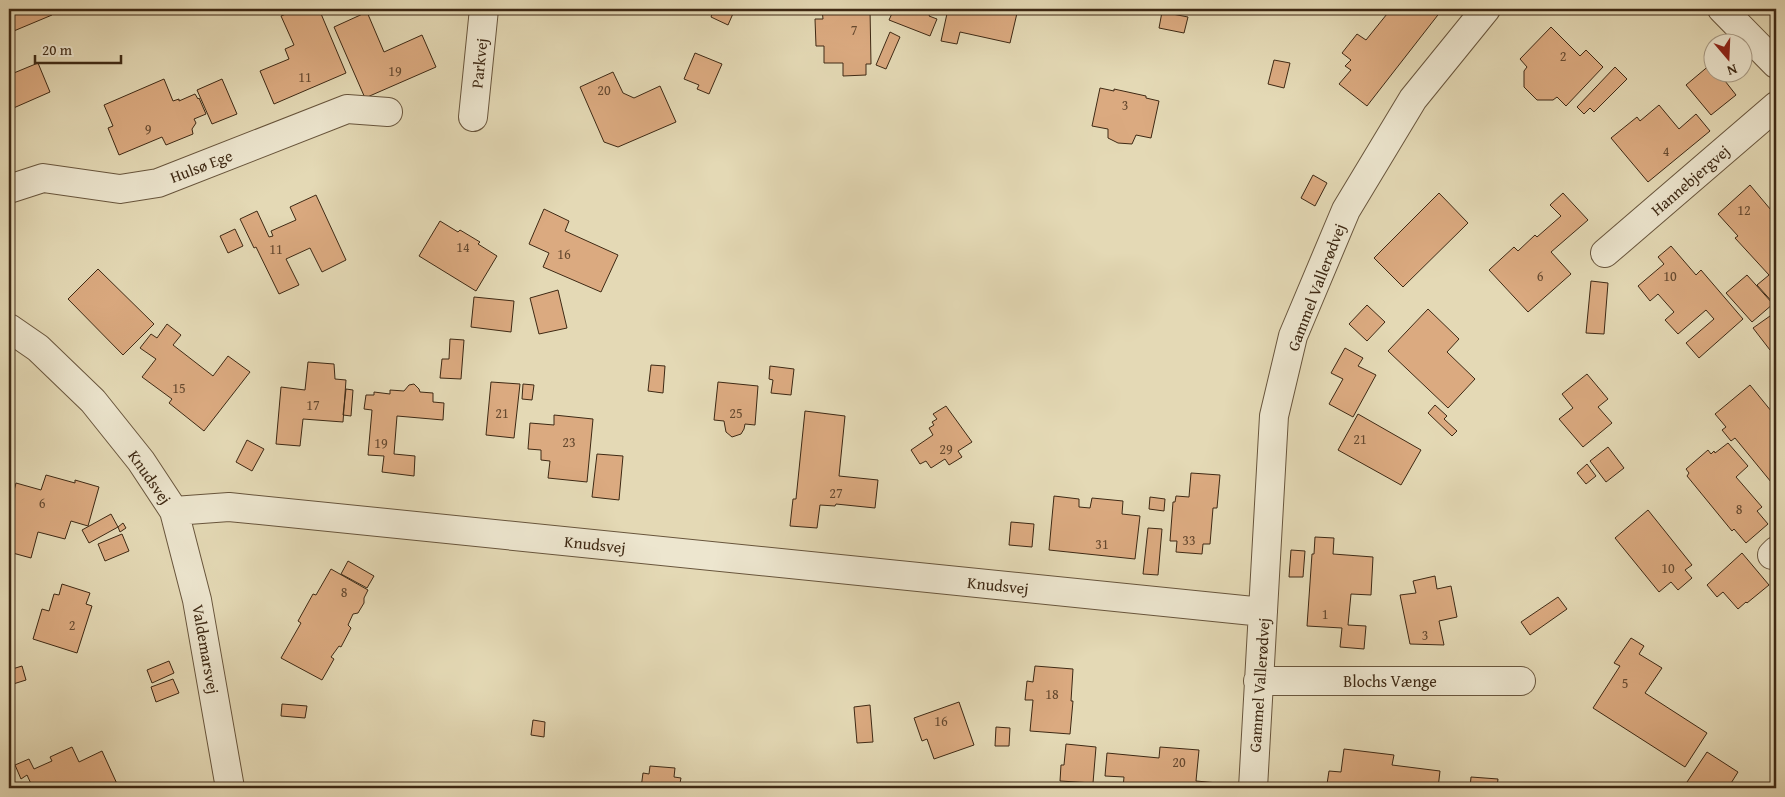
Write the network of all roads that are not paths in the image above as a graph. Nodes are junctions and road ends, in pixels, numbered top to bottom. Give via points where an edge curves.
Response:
1 (484, 9) edge
2 (1486, 9) edge
3 (1722, 9) edge
4 (1776, 64) edge
5 (1776, 106) edge
6 (388, 112) dead end
7 (473, 117) dead end
8 (9, 189) edge
9 (1605, 253) dead end
10 (9, 328) edge
11 (174, 511) junction
12 (1264, 612) junction
13 (1258, 681) junction
14 (1521, 681) dead end
15 (230, 788) edge
16 (1253, 788) edge

1 - 7 street, Parkvej
2 - 12 street, Gammel Vallerødvej via 1413,99 1346,210 1294,336 1274,416
3 - 4 street
5 - 9 street, Hannebjergvej
6 - 8 street, Hulsø Ege via 348,109 158,183 120,189 43,178
10 - 11 street, Knudsvej via 38,348 93,401 141,461
11 - 12 street, Knudsvej via 229,508
11 - 15 street, Valdemarsvej via 197,600
12 - 13 street, Gammel Vallerødvej
13 - 14 street, Blochs Vænge
13 - 16 street, Gammel Vallerødvej

